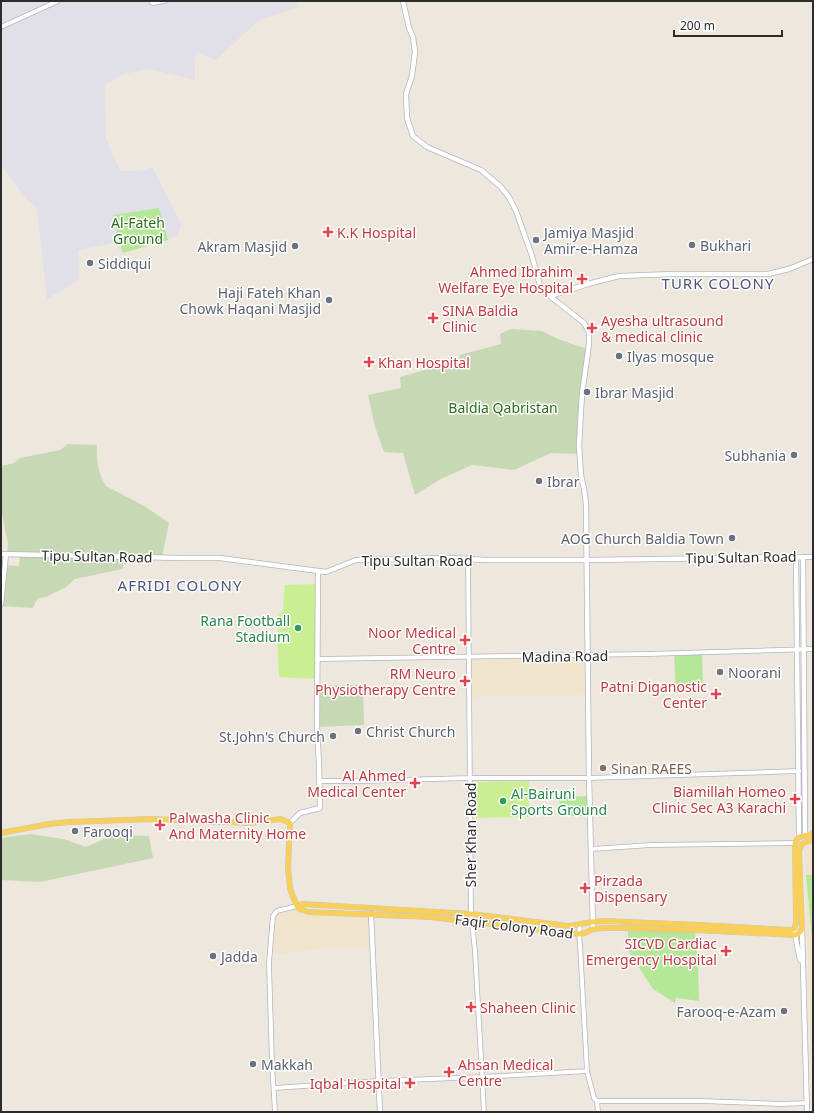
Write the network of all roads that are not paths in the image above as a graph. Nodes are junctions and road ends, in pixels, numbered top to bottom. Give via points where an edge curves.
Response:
1 (58, 1) edge
2 (150, 1) edge
3 (164, 1) edge
4 (403, 1) edge
5 (1, 27) edge
6 (813, 259) edge
7 (550, 296) junction
8 (3, 554) edge
9 (796, 557) junction
10 (803, 557) junction
11 (813, 557) edge
12 (468, 558) junction
13 (587, 560) junction
14 (318, 571) junction
15 (1, 604) edge
16 (797, 649) junction
17 (803, 649) junction
18 (813, 649) edge
19 (588, 655) junction
20 (469, 658) junction
21 (318, 659) junction
22 (799, 771) junction
23 (470, 778) junction
24 (589, 778) junction
25 (320, 781) junction
26 (200, 822) joint
27 (226, 822) joint
28 (290, 823) junction
29 (1, 833) edge
30 (813, 834) edge
31 (805, 835) junction
32 (799, 837) junction
33 (813, 841) edge
34 (795, 843) junction
35 (591, 849) junction
36 (297, 906) junction
37 (371, 912) junction
38 (470, 914) junction
39 (472, 921) junction
40 (592, 922) junction
41 (580, 924) junction
42 (593, 929) junction
43 (794, 929) junction
44 (802, 929) junction
45 (579, 934) junction
46 (795, 935) junction
47 (802, 971) junction
48 (587, 1070) junction
49 (482, 1077) junction
50 (379, 1081) junction
51 (274, 1088) junction
52 (597, 1101) junction
53 (807, 1103) junction
54 (275, 1112) edge
55 (380, 1112) edge
56 (484, 1112) edge
57 (598, 1112) edge
58 (807, 1112) edge

1 - 5 street
2 - 3 street
4 - 7 main road via 415,52 412,76 406,94 407,118 413,136 427,147 481,170 500,186 516,211 541,289
6 - 7 main road via 768,274 619,276
7 - 13 main road via 584,323 590,332 582,394 579,454 585,501
8 - 14 main road, Tipu Sultan Road via 211,558
8 - 15 main road
9 - 10 main road, Tipu Sultan Road
9 - 13 main road, Tipu Sultan Road
9 - 16 main road
10 - 11 street, Tipu Sultan Road
10 - 17 main road
12 - 13 main road, Tipu Sultan Road
12 - 14 main road, Tipu Sultan Road via 356,560 326,572
12 - 20 street, Sher Khan Road
13 - 19 main road
14 - 21 main road
16 - 17 street, Madina Road
16 - 19 street, Madina Road
16 - 22 main road
17 - 18 street, Madina Road
17 - 31 main road
19 - 20 street, Madina Road
19 - 24 main road
20 - 21 street, Madina Road
20 - 23 street, Sher Khan Road
21 - 25 main road via 317,726
22 - 24 street
22 - 32 main road
23 - 24 street
23 - 25 street
23 - 38 street, Sher Khan Road
24 - 35 main road
25 - 28 main road via 320,808 300,813
26 - 27 main road
26 - 29 main road via 152,819 69,822
27 - 28 main road via 250,823 280,819
28 - 36 main road via 288,868 290,889
30 - 31 main road
31 - 32 main road
32 - 34 main road
33 - 44 main road via 804,842 799,851
34 - 35 street via 651,845
34 - 43 main road
35 - 40 main road
36 - 37 main road, Faqir Colony Road via 302,904
36 - 51 street via 277,911 273,916 269,963
37 - 38 main road, Faqir Colony Road
37 - 39 main road, Faqir Colony Road
37 - 50 main road
38 - 39 street, Sher Khan Road
38 - 41 main road, Faqir Colony Road via 569,926
39 - 45 main road, Faqir Colony Road
39 - 49 street, Sher Khan Road
40 - 41 main road, Faqir Colony Road
40 - 42 main road
40 - 43 main road, Faqir Colony Road
41 - 45 street
42 - 45 main road, Faqir Colony Road
42 - 46 main road, Faqir Colony Road via 628,928
43 - 46 main road
44 - 46 main road
44 - 47 main road
45 - 48 street
46 - 47 main road
47 - 53 main road
48 - 49 street
48 - 52 street
49 - 50 street
49 - 56 street, Sher Khan Road
50 - 51 street
50 - 55 main road
51 - 54 street
52 - 53 street
52 - 57 street
53 - 58 main road

